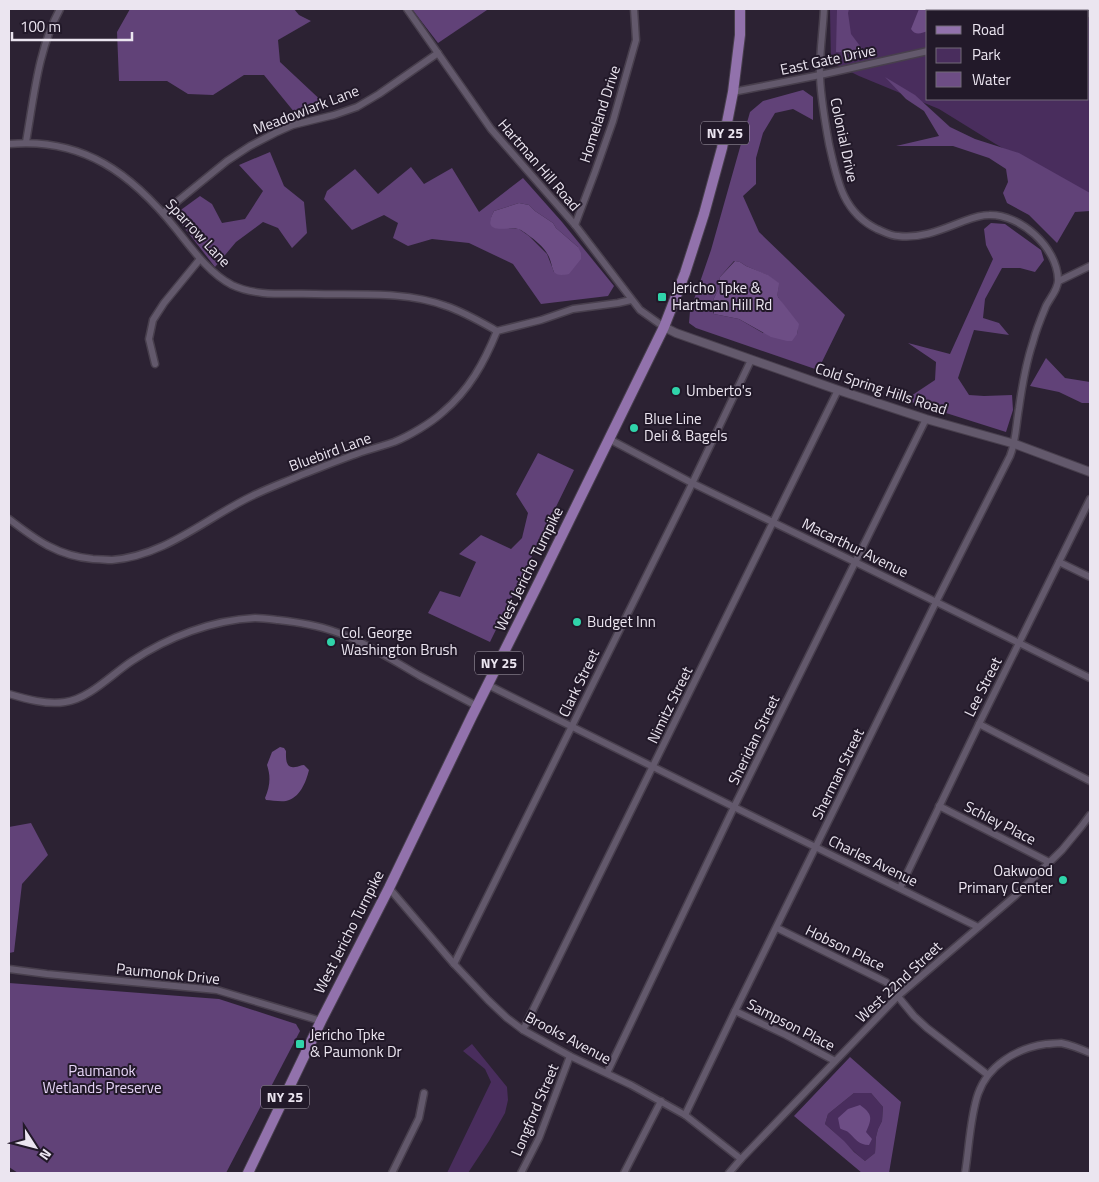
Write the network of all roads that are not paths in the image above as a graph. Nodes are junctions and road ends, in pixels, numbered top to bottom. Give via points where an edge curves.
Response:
1 (60, 9) edge
2 (407, 9) edge
3 (634, 9) edge
4 (740, 9) edge
5 (824, 9) edge
6 (926, 51) edge
7 (438, 53) junction
8 (820, 75) junction
9 (733, 92) junction
10 (26, 142) junction
11 (9, 144) edge
12 (163, 213) junction
13 (574, 225) junction
14 (200, 259) junction
15 (1090, 266) edge
16 (1058, 280) junction
17 (631, 300) junction
18 (664, 327) junction
19 (497, 331) junction
20 (751, 360) junction
21 (155, 364) dead end
22 (838, 390) junction
23 (926, 419) junction
24 (609, 439) junction
25 (1014, 444) junction
26 (1090, 472) edge
27 (692, 483) junction
28 (1090, 498) edge
29 (9, 519) edge
30 (773, 523) junction
31 (855, 562) junction
32 (1059, 562) junction
33 (1090, 577) edge
34 (936, 602) junction
35 (1020, 643) junction
36 (1090, 678) edge
37 (488, 685) junction
38 (9, 694) edge
39 (477, 706) junction
40 (979, 724) junction
41 (572, 726) junction
42 (653, 767) junction
43 (1090, 781) edge
44 (939, 806) junction
45 (734, 807) junction
46 (1090, 815) edge
47 (816, 847) junction
48 (1049, 862) junction
49 (389, 888) junction
50 (900, 888) junction
51 (978, 927) junction
52 (777, 928) junction
53 (454, 964) junction
54 (9, 969) edge
55 (898, 996) junction
56 (736, 1011) junction
57 (321, 1021) junction
58 (523, 1030) junction
59 (1090, 1052) edge
60 (570, 1056) junction
61 (835, 1062) junction
62 (607, 1073) junction
63 (988, 1075) junction
64 (424, 1093) dead end
65 (661, 1101) junction
66 (685, 1115) junction
67 (741, 1159) junction
68 (248, 1173) edge
69 (392, 1173) edge
70 (521, 1173) edge
71 (624, 1173) edge
72 (729, 1173) edge
73 (965, 1173) edge

1 - 10 street via 40,60
2 - 7 street, Hartman Hill Road
3 - 13 street, Homeland Drive via 636,40 613,121
4 - 9 main road, West Jericho Turnpike / NY 25
5 - 8 street, Colonial Drive
6 - 8 street, East Gate Drive
7 - 12 street, Meadowlark Lane via 357,107 294,125 250,146
7 - 13 street, Hartman Hill Road via 491,129
8 - 9 street, East Gate Drive
8 - 16 street, Colonial Drive via 824,119 836,177 853,211 867,224 897,236 913,237 973,218 990,215 1009,218 1027,227 1048,249
9 - 18 main road, West Jericho Turnpike / NY 25 via 706,208
10 - 11 street, Sparrow Lane
10 - 12 street, Sparrow Lane via 54,145 96,159 132,182
12 - 14 street, Sparrow Lane
13 - 17 street, Hartman Hill Road
14 - 19 street, Sparrow Lane via 232,285 247,290 428,300 465,313
14 - 21 street via 153,320 149,339
15 - 16 street
16 - 25 street via 1033,341
17 - 18 street, Hartman Hill Road
17 - 19 street via 573,309
18 - 20 street, Cold Spring Hills Road
18 - 24 main road, West Jericho Turnpike / NY 25
19 - 29 street, Bluebird Lane via 477,374 442,413 422,427 396,441 252,496 154,550 110,560 82,558 48,546
20 - 22 street, Cold Spring Hills Road
20 - 27 street, Clark Street
22 - 23 street, Cold Spring Hills Road
22 - 30 street, Nimitz Street
23 - 25 street, Cold Spring Hills Road
23 - 31 street, Sheridan Street
24 - 27 street, Macarthur Avenue
24 - 37 main road, West Jericho Turnpike / NY 25
25 - 26 street, Cold Spring Hills Road
25 - 34 street, Sherman Street
27 - 30 street, Macarthur Avenue
27 - 41 street, Clark Street
28 - 32 street, Lee Street
30 - 31 street, Macarthur Avenue
30 - 42 street, Nimitz Street
31 - 34 street, Macarthur Avenue
31 - 45 street, Sheridan Street
32 - 33 street
32 - 35 street, Lee Street
34 - 35 street, Macarthur Avenue
34 - 47 street, Sherman Street
35 - 36 street, Macarthur Avenue
35 - 40 street, Lee Street
37 - 39 main road, West Jericho Turnpike / NY 25
37 - 41 street, Charles Avenue
38 - 39 street via 52,702 77,699 131,661 163,644 222,622 256,618 332,630
39 - 49 main road, West Jericho Turnpike / NY 25
40 - 43 street
40 - 44 street, Lee Street
41 - 42 street, Charles Avenue
41 - 53 street, Clark Street
42 - 45 street, Charles Avenue
42 - 58 street, Nimitz Street
44 - 48 street, Schley Place
44 - 50 street, Lee Street
45 - 47 street, Charles Avenue
45 - 62 street, Sheridan Street
46 - 48 street, West 22nd Street
47 - 50 street, Charles Avenue
47 - 52 street, Sherman Street
48 - 51 street, West 22nd Street
49 - 53 street, Brooks Avenue
49 - 57 main road, West Jericho Turnpike / NY 25
50 - 51 street, Charles Avenue
51 - 55 street, West 22nd Street
52 - 55 street, Hobson Place via 886,982
52 - 56 street, Sherman Street
53 - 58 street, Brooks Avenue via 488,1000
54 - 57 street, Paumonok Drive via 218,990
55 - 61 street, West 22nd Street
55 - 63 street, Hobson Place via 927,1028
56 - 61 street, Sampson Place
56 - 66 street, Sherman Street
57 - 68 main road, West Jericho Turnpike / NY 25
58 - 60 street, Brooks Avenue
59 - 63 street via 1059,1043 1038,1045 1020,1050
60 - 62 street, Brooks Avenue
60 - 70 street, Longford Street via 542,1131
61 - 67 street, West 22nd Street
62 - 65 street, Brooks Avenue
63 - 73 street via 978,1092 974,1108
64 - 69 street via 419,1118
65 - 66 street, Brooks Avenue
65 - 71 street
66 - 67 street, Brooks Avenue
67 - 72 street, West 22nd Street

